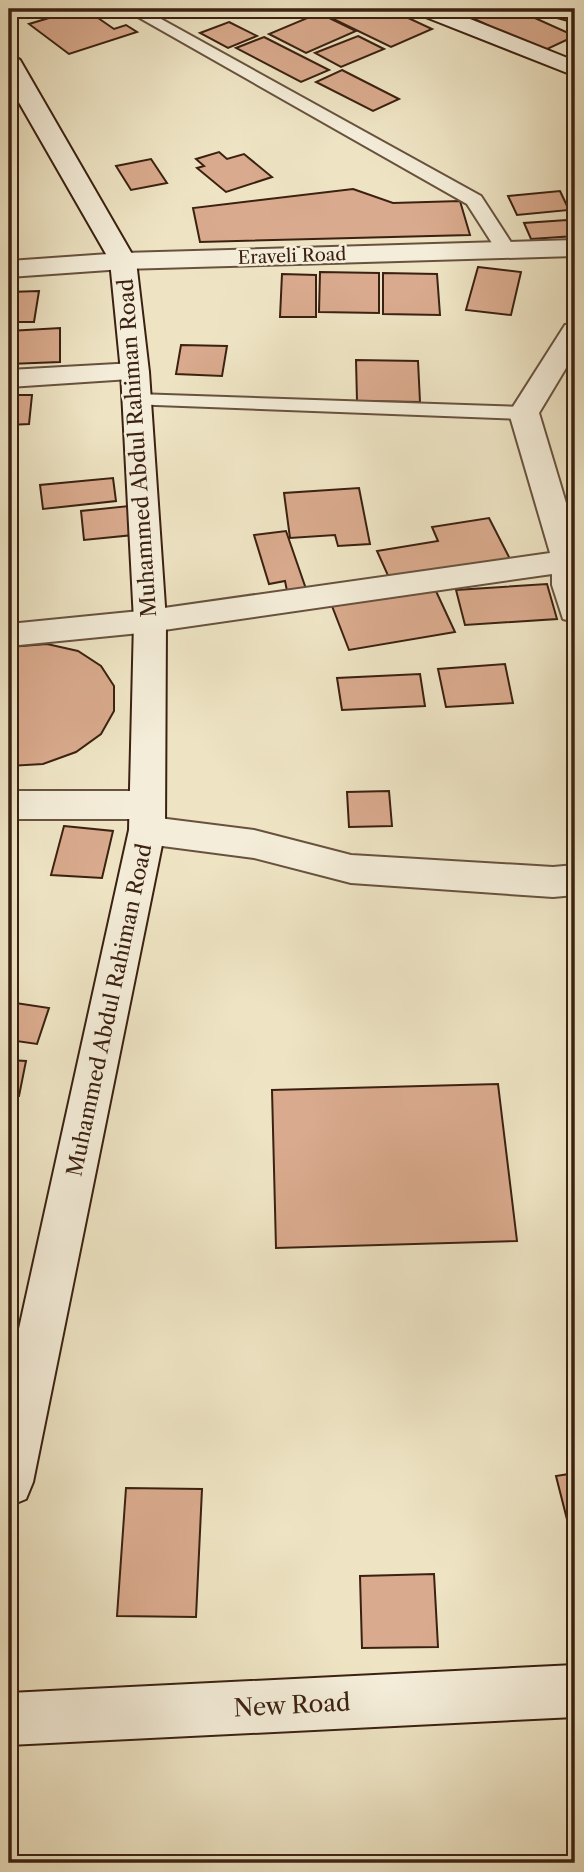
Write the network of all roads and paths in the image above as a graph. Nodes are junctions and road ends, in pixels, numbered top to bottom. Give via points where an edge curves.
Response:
1 (132, 9) edge
2 (426, 9) edge
3 (9, 60) edge
4 (575, 69) edge
5 (575, 248) edge
6 (506, 250) junction
7 (123, 261) junction
8 (9, 270) edge
9 (575, 331) edge
10 (9, 379) edge
11 (136, 386) junction
12 (524, 413) junction
13 (571, 560) edge
14 (575, 611) edge
15 (150, 621) junction
16 (9, 635) edge
17 (9, 805) edge
18 (146, 817) junction
19 (575, 880) edge
20 (9, 1482) edge
21 (575, 1692) edge
22 (9, 1719) edge

1 - 6 lane via 474,200
2 - 4 street
3 - 7 street, Muhammed Abdul Rahiman Road
5 - 6 street, Eraveli Road
6 - 7 street, Eraveli Road
7 - 8 street, Eraveli Road
7 - 11 street, Muhammed Abdul Rahiman Road
9 - 12 street
10 - 11 street
11 - 12 lane
11 - 15 street, Muhammed Abdul Rahiman Road
12 - 13 street
13 - 14 street via 568,585
13 - 15 street
15 - 16 street
15 - 18 street, Muhammed Abdul Rahiman Road
17 - 18 street
18 - 19 street via 351,869
18 - 20 street, Muhammed Abdul Rahiman Road
21 - 22 street, New Road

